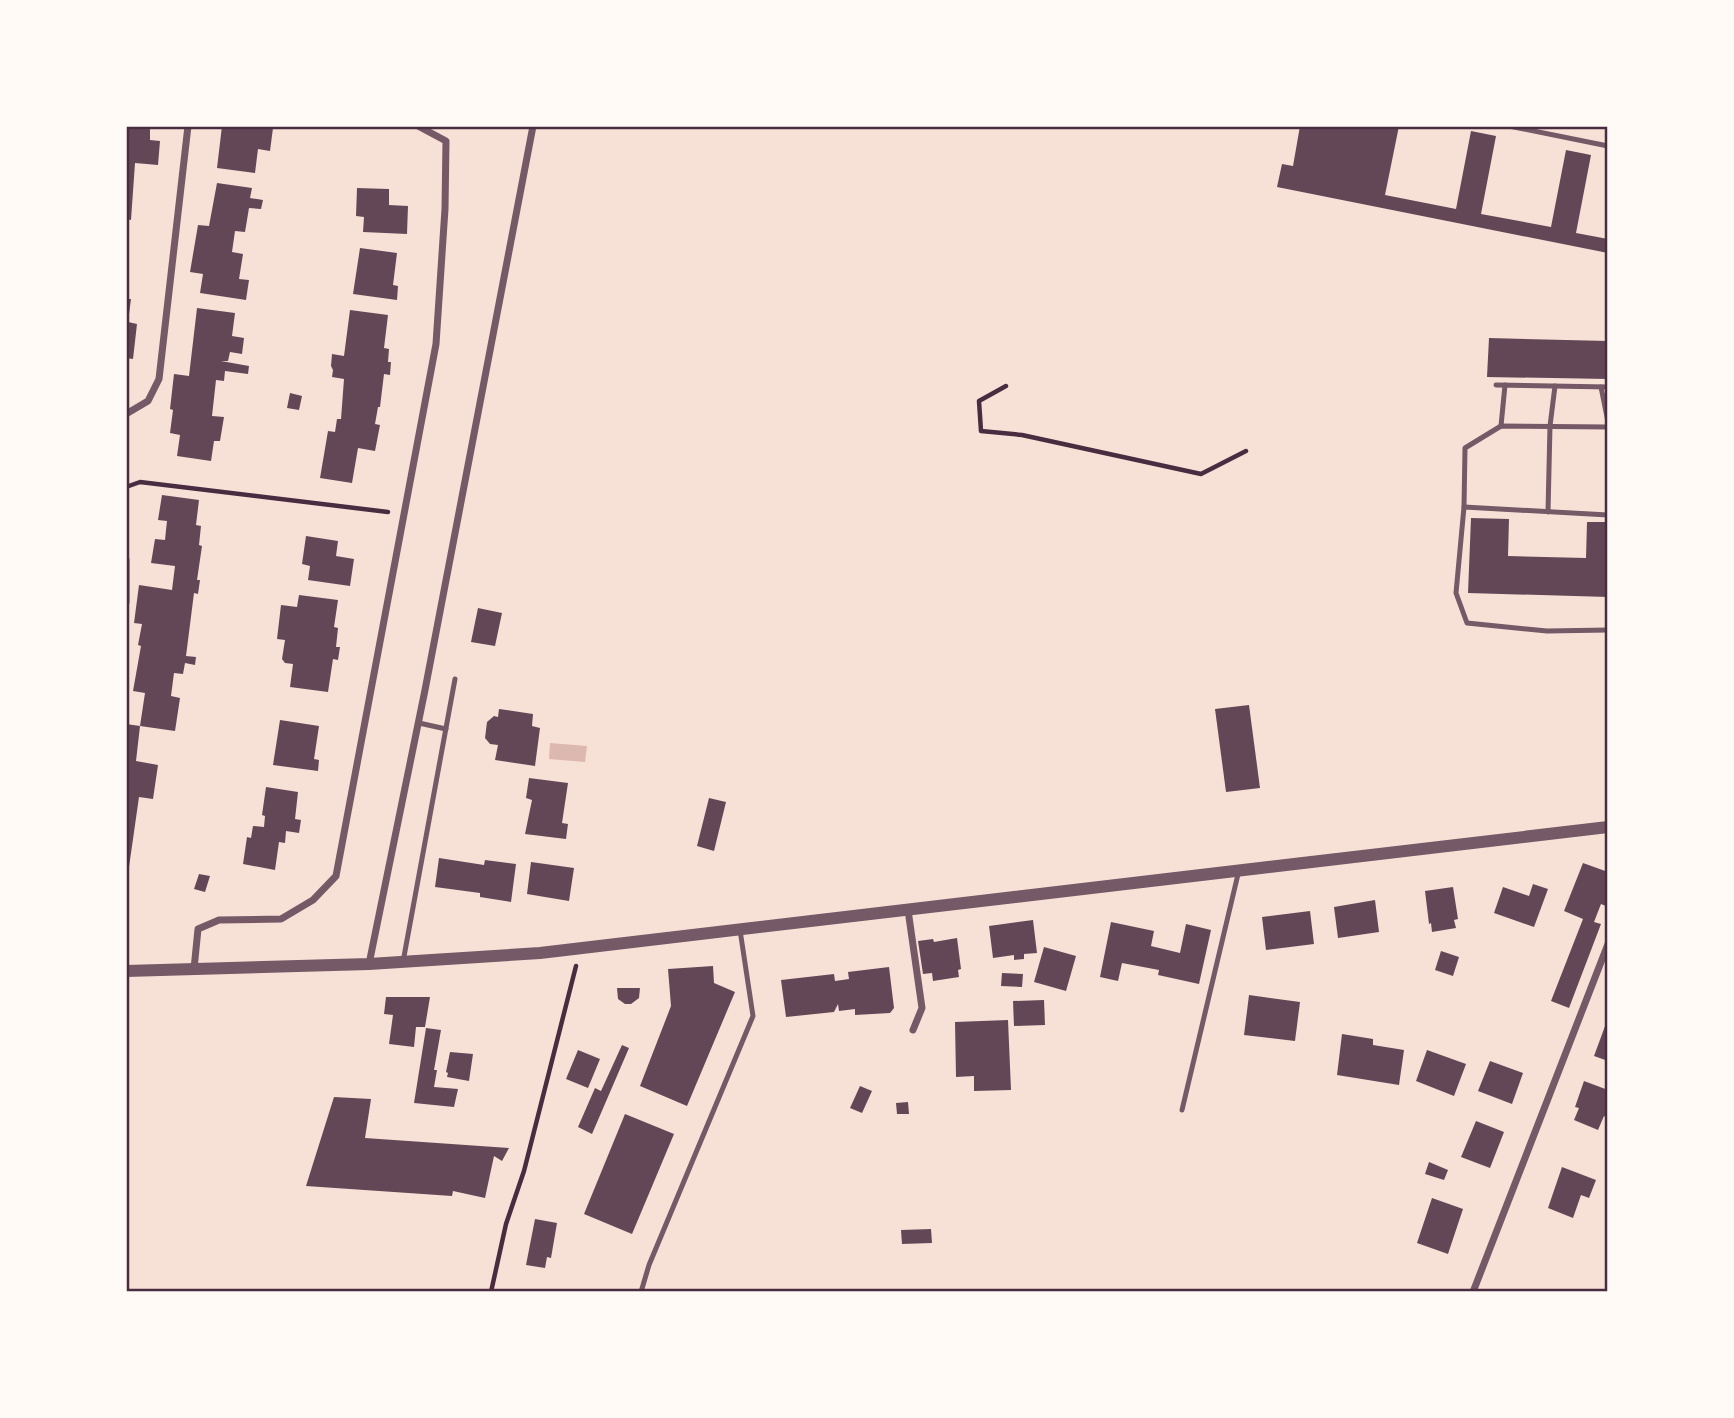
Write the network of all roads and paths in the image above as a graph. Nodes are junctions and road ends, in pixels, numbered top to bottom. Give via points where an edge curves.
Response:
1 (188, 126) edge
2 (418, 126) edge
3 (533, 126) edge
4 (1509, 126) edge
5 (1608, 146) edge
6 (1496, 385) dead end
7 (1505, 385) junction
8 (1006, 386) dead end
9 (1555, 386) junction
10 (1605, 387) edge
11 (126, 414) edge
12 (1608, 424) edge
13 (1502, 426) junction
14 (1550, 426) junction
15 (1246, 451) dead end
16 (126, 487) edge
17 (1464, 507) junction
18 (1548, 512) junction
19 (405, 514) junction
20 (1608, 515) edge
21 (126, 560) edge
22 (126, 603) edge
23 (1608, 630) edge
24 (455, 680) dead end
25 (419, 723) junction
26 (446, 729) junction
27 (1608, 827) edge
28 (1239, 870) junction
29 (908, 910) junction
30 (740, 930) junction
31 (1608, 944) edge
32 (580, 949) junction
33 (403, 962) junction
34 (369, 964) junction
35 (194, 969) junction
36 (126, 971) edge
37 (913, 1030) dead end
38 (1182, 1110) dead end
39 (491, 1292) edge
40 (641, 1292) edge
41 (1473, 1292) edge

1 - 11 street via 159,379 148,401
2 - 19 street via 446,141 445,209 436,344
3 - 25 street
4 - 5 lane
6 - 7 lane
7 - 9 lane
7 - 13 lane
8 - 15 path via 979,401 981,430 1201,474
9 - 10 lane
9 - 14 lane
10 - 12 lane
12 - 14 lane
13 - 14 lane
13 - 17 lane via 1465,448
14 - 18 lane
16 - 19 path via 140,482
17 - 18 lane
17 - 23 lane via 1457,593 1467,623 1547,631
18 - 20 lane
19 - 35 street via 337,876 313,900 281,919 219,920 198,929
21 - 22 street
24 - 26 lane
25 - 26 lane
25 - 34 street
26 - 33 lane
27 - 28 street
28 - 29 street
28 - 38 lane
29 - 30 street
29 - 37 street via 922,1008
30 - 32 street
30 - 40 lane via 753,1016
31 - 41 street
32 - 33 street
32 - 39 path
33 - 34 street
34 - 35 street
35 - 36 street

